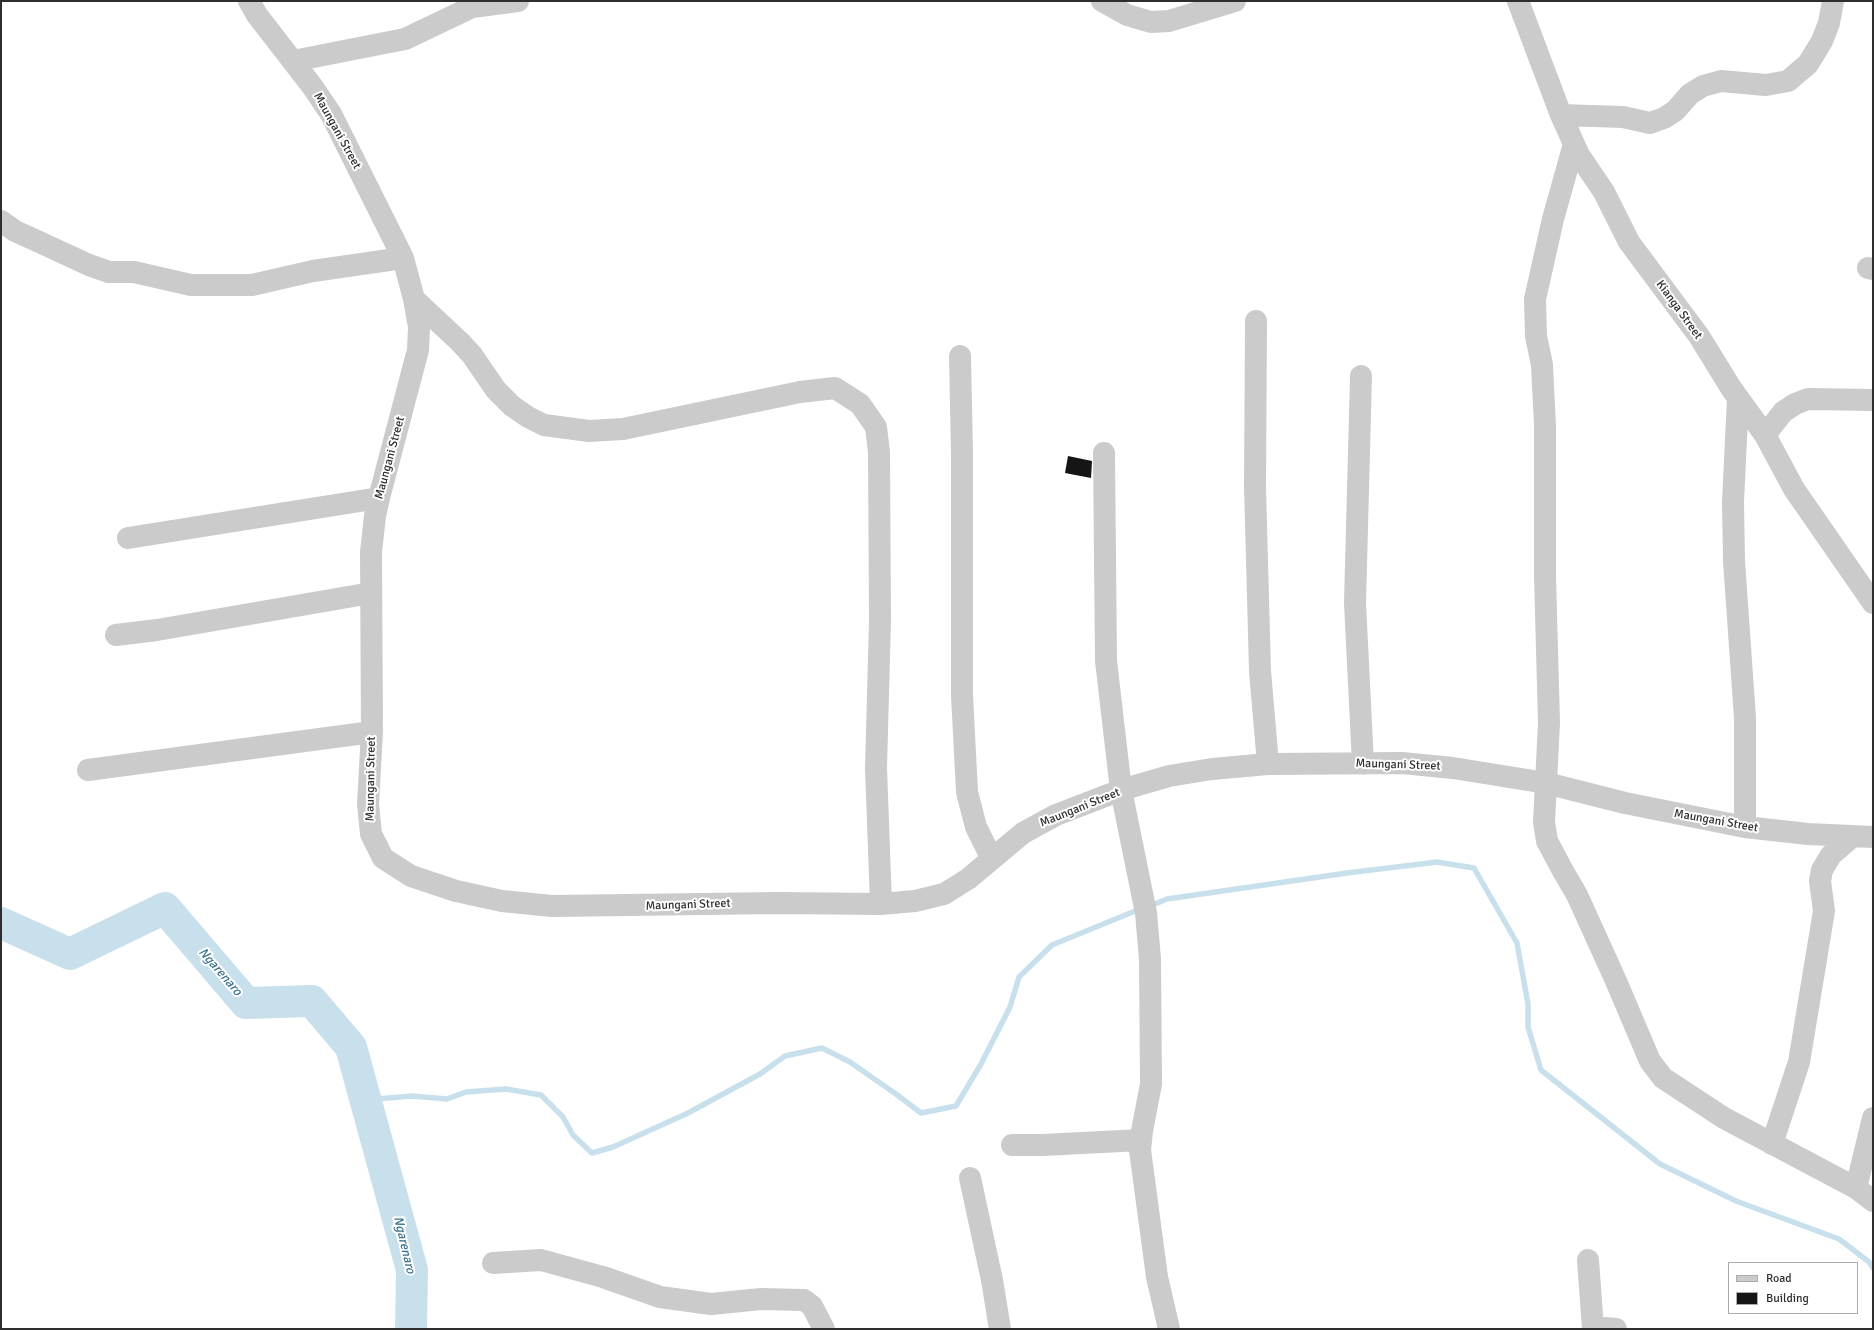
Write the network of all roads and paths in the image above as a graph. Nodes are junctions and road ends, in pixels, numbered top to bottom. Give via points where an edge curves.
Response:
1 (249, 1) edge
2 (518, 1) edge
3 (1102, 1) edge
4 (1235, 1) edge
5 (1518, 1) edge
6 (1833, 1) edge
7 (294, 61) junction
8 (1561, 115) junction
9 (1574, 144) junction
10 (1, 221) edge
11 (402, 258) junction
12 (414, 299) junction
13 (1256, 321) dead end
14 (960, 356) dead end
15 (1362, 376) dead end
16 (1738, 398) junction
17 (1873, 400) edge
18 (1765, 435) junction
19 (1104, 453) dead end
20 (379, 498) junction
21 (128, 538) dead end
22 (371, 593) junction
23 (1873, 603) edge
24 (116, 635) dead end
25 (372, 732) junction
26 (1268, 764) junction
27 (1363, 764) junction
28 (88, 770) dead end
29 (1546, 783) junction
30 (1122, 790) junction
31 (1745, 827) junction
32 (1862, 837) edge
33 (992, 859) junction
34 (881, 904) junction
35 (1873, 1118) edge
36 (1141, 1140) junction
37 (1772, 1144) junction
38 (1012, 1145) dead end
39 (970, 1178) dead end
40 (1856, 1188) junction
41 (1873, 1201) edge
42 (1588, 1260) dead end
43 (493, 1263) dead end
44 (1593, 1328) edge
45 (824, 1329) edge
46 (1000, 1329) edge
47 (1169, 1329) edge
48 (1616, 1329) edge

1 - 7 street, Maungani Street
2 - 7 street via 472,6 405,39
3 - 4 street via 1128,15 1151,22 1168,21
5 - 8 street, Kianga Street
6 - 8 street via 1822,41 1808,64 1788,81 1766,85 1721,81 1703,86 1690,94 1675,111 1650,123 1623,117
7 - 11 street, Maungani Street via 331,114
8 - 9 street, Kianga Street
9 - 16 street, Kianga Street via 1604,192 1629,242 1699,336
9 - 29 street via 1553,219 1535,299 1545,426 1545,576 1549,723
10 - 11 street via 15,231 109,272 134,272 191,285 252,285 313,271
11 - 12 street, Maungani Street
12 - 20 street, Maungani Street via 419,327 418,350
12 - 34 street via 472,355 496,390 512,406 528,418 544,425 589,431 623,429 800,392 835,388 860,404 876,427 879,452 880,620 876,768
13 - 26 street via 1255,510 1260,671
14 - 33 street via 962,695 967,792 976,827
15 - 27 street via 1355,603
16 - 18 street, Kianga Street
16 - 31 street via 1733,502 1734,560 1745,718
17 - 18 street via 1808,399 1783,412
18 - 23 street, Kianga Street via 1794,489
19 - 30 street via 1106,661
20 - 21 street
20 - 22 street, Maungani Street via 374,516
22 - 24 street
22 - 25 street, Maungani Street
25 - 28 street
25 - 34 street, Maungani Street via 368,804 371,834 383,858 411,876 487,898 552,906
26 - 27 street, Maungani Street
26 - 30 street, Maungani Street via 1169,776
27 - 29 street, Maungani Street via 1402,763 1453,768
29 - 31 street, Maungani Street via 1625,804
29 - 37 street via 1544,822 1547,841 1584,908 1650,1061 1663,1078 1681,1092
30 - 33 street, Maungani Street via 1056,815 1023,833
30 - 36 street via 1146,914 1150,959 1151,1084
31 - 32 street, Maungani Street
32 - 37 street via 1831,855 1822,870 1820,881 1824,911 1799,1062
33 - 34 street, Maungani Street via 968,879 944,894 915,901
35 - 40 street
36 - 38 street
36 - 47 street via 1140,1150 1157,1277
37 - 40 street
39 - 46 street
40 - 41 street
42 - 44 street
43 - 45 street via 541,1260 603,1277 660,1297 711,1304 761,1299 804,1300 812,1306
44 - 48 street

